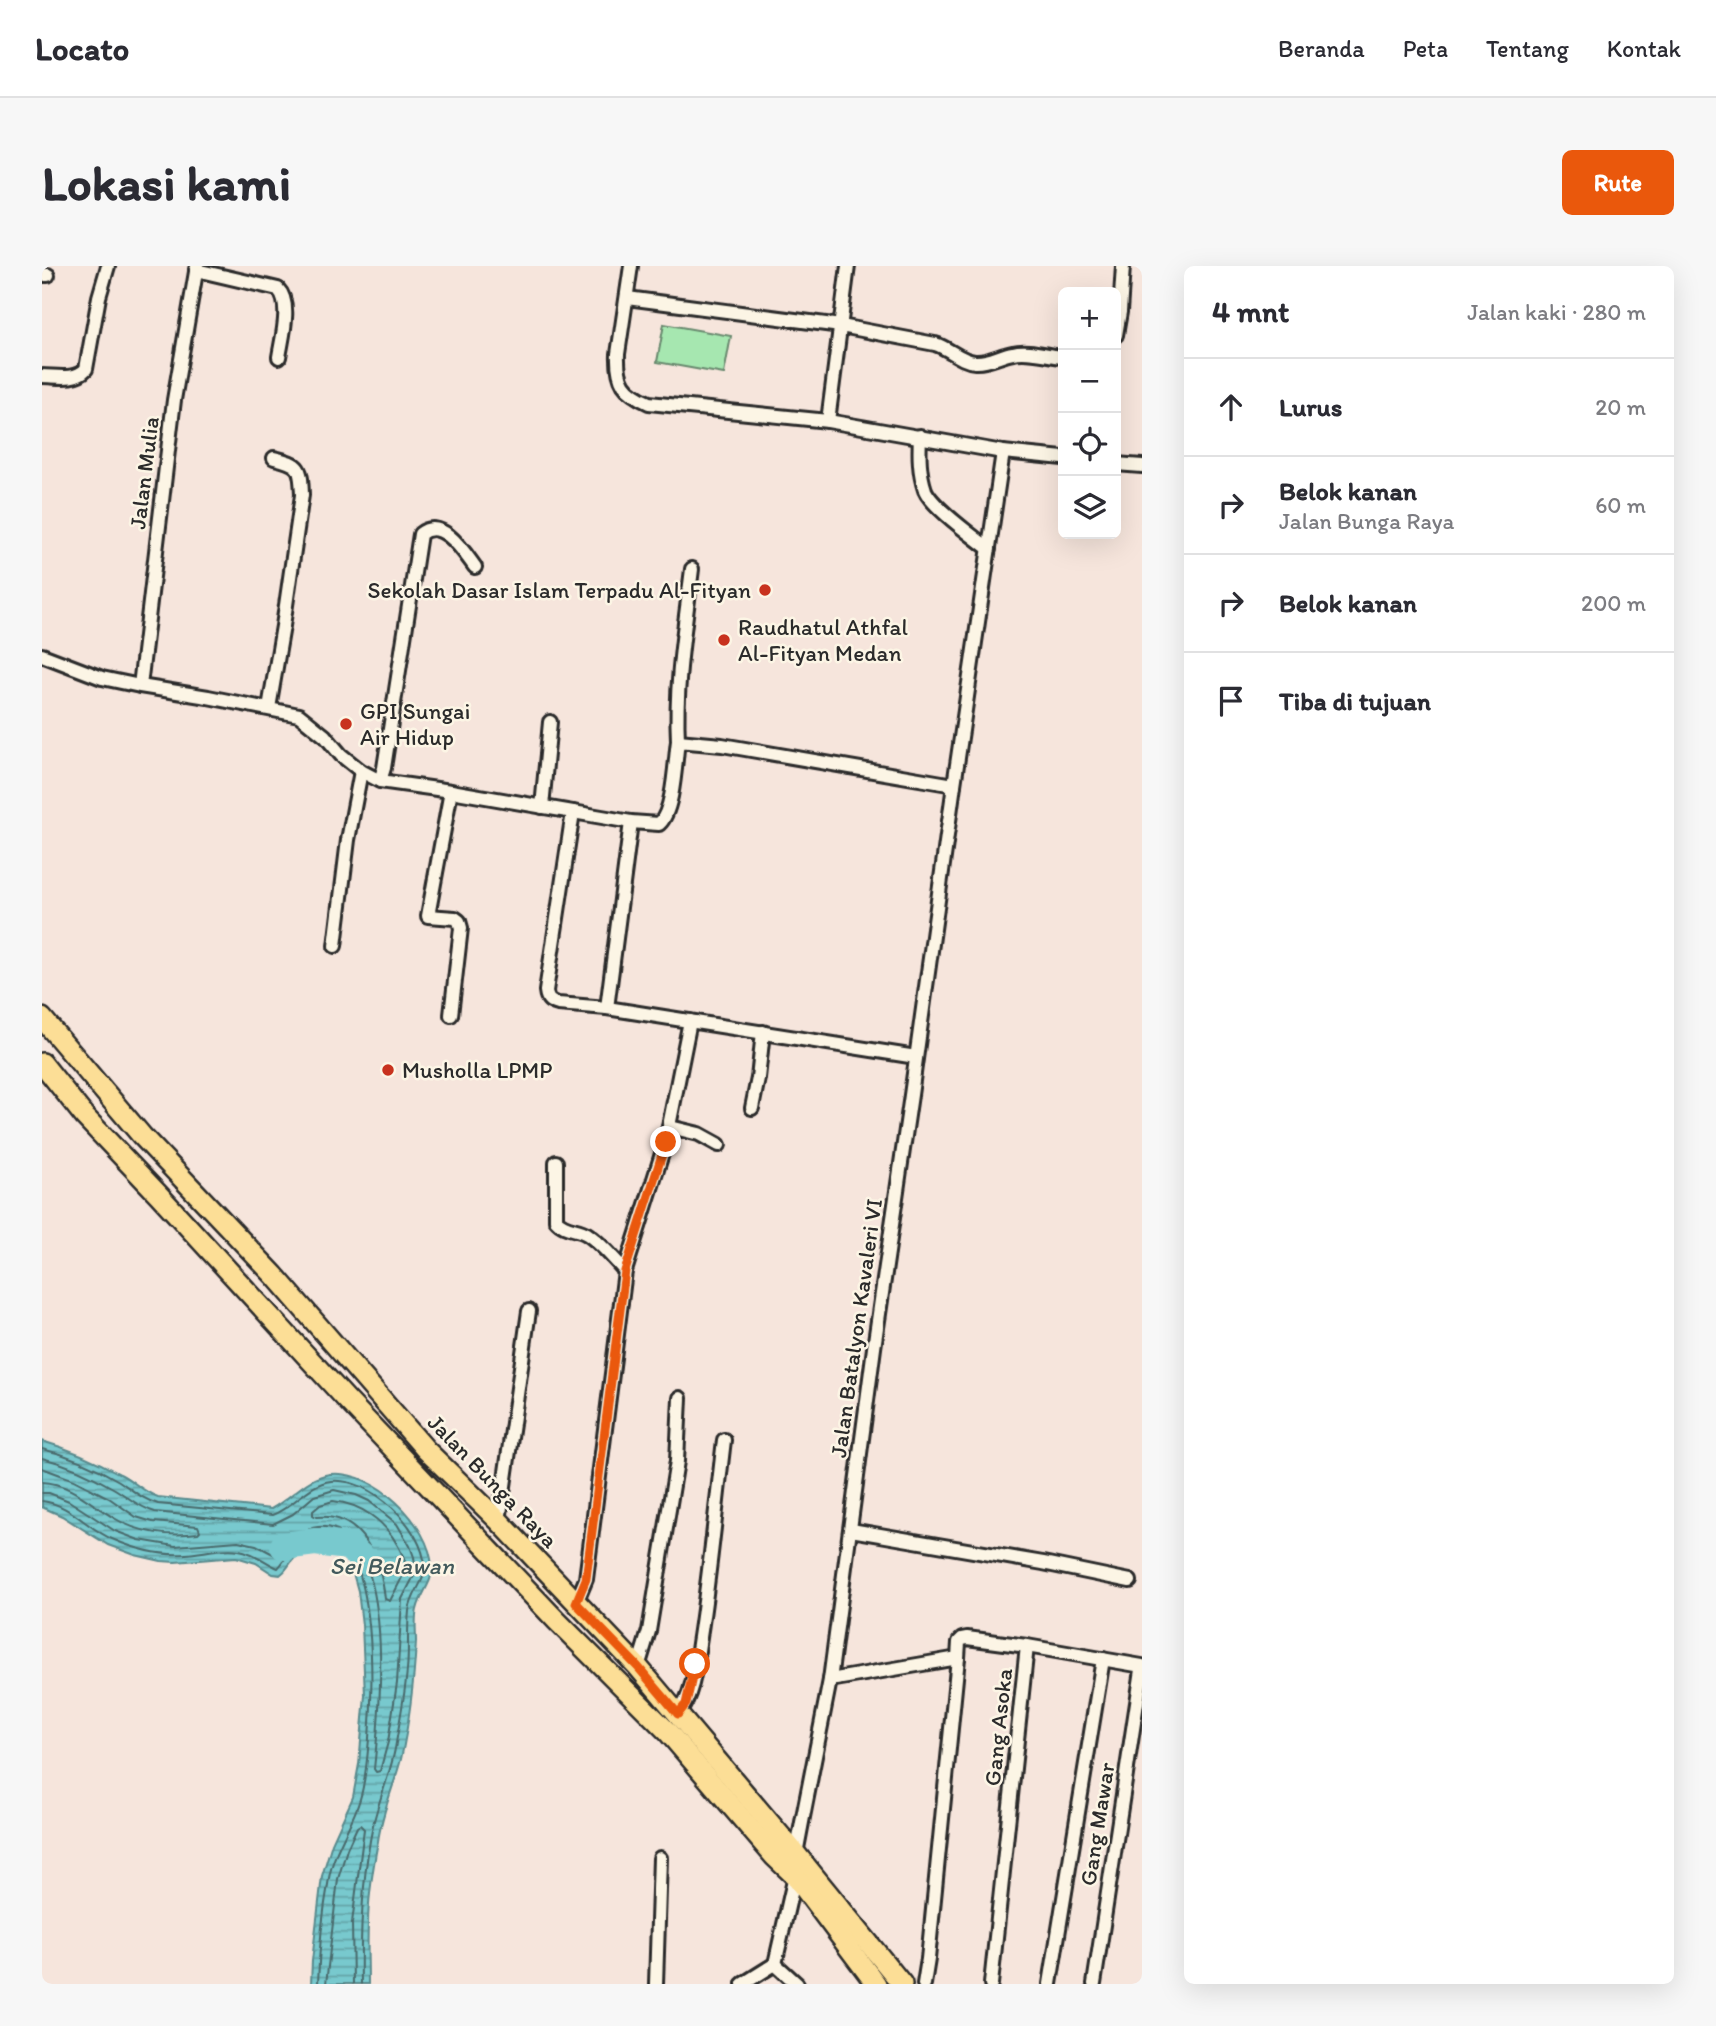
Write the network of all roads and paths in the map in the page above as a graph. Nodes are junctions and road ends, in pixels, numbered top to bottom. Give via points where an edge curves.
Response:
1 (108, 266) edge
2 (631, 266) edge
3 (848, 266) edge
4 (1123, 266) edge
5 (196, 268) edge
6 (1121, 287) edge
7 (627, 298) junction
8 (841, 326) junction
9 (279, 357) dead end
10 (1058, 357) edge
11 (42, 376) edge
12 (828, 421) junction
13 (920, 436) junction
14 (1003, 452) junction
15 (274, 458) dead end
16 (1058, 458) edge
17 (1121, 465) edge
18 (1142, 467) edge
19 (989, 549) junction
20 (475, 567) dead end
21 (692, 569) dead end
22 (42, 654) edge
23 (140, 686) junction
24 (269, 708) junction
25 (550, 722) dead end
26 (678, 740) junction
27 (361, 771) junction
28 (380, 781) junction
29 (954, 785) junction
30 (451, 791) junction
31 (542, 807) junction
32 (573, 812) junction
33 (631, 822) junction
34 (335, 946) dead end
35 (607, 1008) junction
36 (451, 1015) dead end
37 (42, 1018) edge
38 (690, 1021) junction
39 (763, 1032) junction
40 (916, 1057) junction
41 (42, 1063) edge
42 (752, 1108) dead end
43 (670, 1127) junction
44 (719, 1145) dead end
45 (556, 1162) dead end
46 (625, 1271) junction
47 (529, 1311) dead end
48 (680, 1398) dead end
49 (724, 1440) dead end
50 (499, 1521) junction
51 (851, 1530) junction
52 (1130, 1581) dead end
53 (576, 1603) junction
54 (1027, 1646) junction
55 (958, 1658) junction
56 (1103, 1659) junction
57 (638, 1667) junction
58 (1142, 1668) edge
59 (830, 1680) junction
60 (678, 1714) junction
61 (796, 1854) junction
62 (660, 1858) dead end
63 (795, 1876) junction
64 (775, 1964) junction
65 (761, 1979) edge
66 (874, 1983) edge
67 (656, 1984) edge
68 (743, 1984) edge
69 (797, 1984) edge
70 (902, 1984) edge
71 (923, 1984) edge
72 (990, 1984) edge
73 (1051, 1984) edge
74 (1094, 1984) edge

1 - 11 street via 86,369 74,376
2 - 7 street
3 - 8 street
4 - 6 street
5 - 9 street via 278,289 284,295
5 - 23 street, Jalan Mulia via 174,400
7 - 8 street
7 - 12 street via 618,369 622,384 637,398 649,403
8 - 10 street via 935,344 975,362 1012,352
8 - 12 street
12 - 13 street
13 - 14 street
13 - 19 street via 919,464 926,493
14 - 16 street
14 - 19 street, Jalan Batalyon Kavaleri VI
15 - 24 street via 299,469 302,495
17 - 18 street
19 - 29 street, Jalan Batalyon Kavaleri VI
20 - 28 street via 446,534 433,529 420,534
21 - 26 street via 680,657
22 - 23 street via 102,678
23 - 24 street
24 - 27 street via 299,715
25 - 31 street
26 - 29 street
26 - 33 street via 664,820 659,824
27 - 28 street
27 - 34 street
28 - 30 street
29 - 40 street, Jalan Batalyon Kavaleri VI
30 - 31 street
30 - 36 street via 428,916 455,918 461,928
31 - 32 street
32 - 33 street
32 - 35 street via 547,998 558,1004
33 - 35 street
35 - 38 street
37 - 50 main road, Jalan Bunga Raya via 142,1136 274,1275 426,1450
38 - 39 street
38 - 43 street
39 - 40 street
39 - 42 street
40 - 51 street, Jalan Batalyon Kavaleri VI
41 - 63 main road via 85,1117 346,1399 668,1732
43 - 44 street
43 - 46 street
45 - 46 street via 556,1220 601,1244
46 - 53 street via 586,1579
47 - 50 street
48 - 57 street via 677,1461 649,1631
49 - 60 street via 695,1664 686,1704
50 - 53 main road, Jalan Bunga Raya
51 - 52 street
51 - 59 street, Jalan Batalyon Kavaleri VI
53 - 57 main road, Jalan Bunga Raya
54 - 55 street, Gang Asoka via 962,1639
54 - 56 street
54 - 72 street, Gang Asoka
55 - 59 street, Gang Asoka
55 - 71 street
56 - 58 street
56 - 73 street
57 - 60 main road, Jalan Bunga Raya
58 - 74 street, Gang Mawar
59 - 61 street, Jalan Batalyon Kavaleri VI
60 - 61 main road, Jalan Bunga Raya
61 - 63 street, Jalan Batalyon Kavaleri VI
61 - 70 main road, Jalan Bunga Raya
62 - 67 street
63 - 64 street, Jalan Batalyon Kavaleri VI
63 - 66 main road
64 - 65 street
64 - 69 street
65 - 68 street

